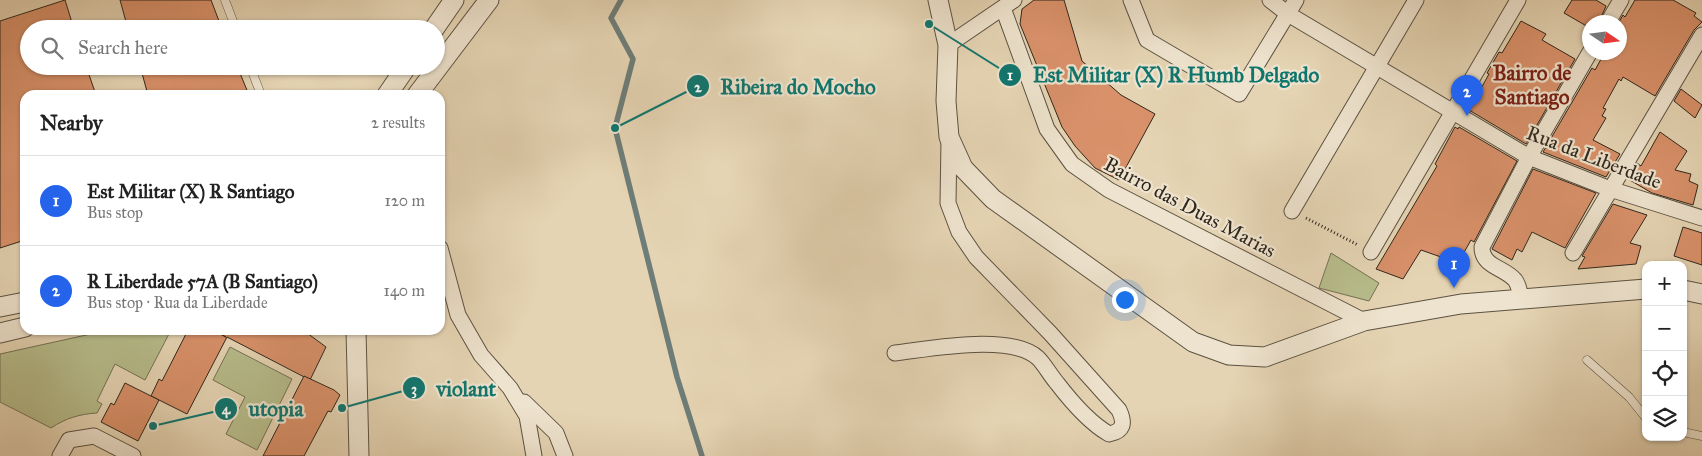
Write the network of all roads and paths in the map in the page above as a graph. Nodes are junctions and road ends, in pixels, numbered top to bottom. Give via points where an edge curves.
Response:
1 (225, 0) edge
2 (454, 0) edge
3 (489, 0) edge
4 (938, 0) edge
5 (1131, 0) edge
6 (1270, 0) edge
7 (1296, 0) edge
8 (1416, 0) edge
9 (1518, 0) edge
10 (1621, 0) edge
11 (1008, 4) edge
12 (1288, 14) junction
13 (1612, 15) edge
14 (233, 20) edge
15 (440, 20) edge
16 (1702, 34) edge
17 (948, 45) junction
18 (445, 58) edge
19 (1585, 60) edge
20 (1376, 66) junction
21 (254, 75) edge
22 (401, 75) edge
23 (432, 75) edge
24 (260, 90) edge
25 (390, 90) edge
26 (421, 90) edge
27 (1453, 112) junction
28 (949, 137) junction
29 (1529, 157) junction
30 (1610, 189) junction
31 (1292, 211) joint
32 (1702, 218) edge
33 (1371, 252) joint
34 (1573, 253) dead end
35 (445, 267) edge
36 (1642, 290) edge
37 (1687, 291) edge
38 (1702, 294) edge
39 (1521, 299) junction
40 (20, 303) edge
41 (0, 307) edge
42 (1364, 321) junction
43 (20, 328) edge
44 (0, 333) edge
45 (356, 335) edge
46 (895, 353) dead end
47 (1588, 360) dead end
48 (510, 388) junction
49 (1642, 413) edge
50 (1687, 433) edge
51 (1702, 436) edge
52 (60, 456) edge
53 (133, 456) edge
54 (359, 456) edge
55 (534, 456) edge
56 (565, 456) edge

1 - 14 lane
2 - 15 street
3 - 18 street
4 - 17 street
5 - 12 street via 1147,40 1240,94
6 - 12 street, Rua da Liberdade
7 - 12 street
8 - 20 street
9 - 27 street
10 - 13 street
11 - 17 street
11 - 42 street, Bairro das Duas Marias via 1047,129 1072,164 1109,190
12 - 20 street, Rua da Liberdade
16 - 30 street
17 - 28 street via 946,101
19 - 29 street
20 - 27 street, Rua da Liberdade
20 - 31 street
21 - 24 lane
22 - 25 street
23 - 26 street
27 - 29 street, Rua da Liberdade
27 - 33 street
28 - 42 street via 964,168 993,199 1193,342 1230,355 1265,357
28 - 46 street via 948,203 959,232 976,258 1050,333 1119,410 1122,427 1109,434 1095,424 1056,383 1038,358 1016,347 997,344
29 - 30 street, Rua da Liberdade
29 - 39 street via 1482,246 1486,259 1516,281
30 - 32 street, Rua da Liberdade
30 - 34 street
31 - 33 path
35 - 48 street via 458,315 481,354
36 - 39 street
37 - 38 street
39 - 42 street via 1461,304
40 - 41 street
43 - 44 street
45 - 54 street
47 - 49 lane
48 - 55 street via 527,416
48 - 56 street via 556,433
50 - 51 lane
52 - 53 street via 69,440 94,436

